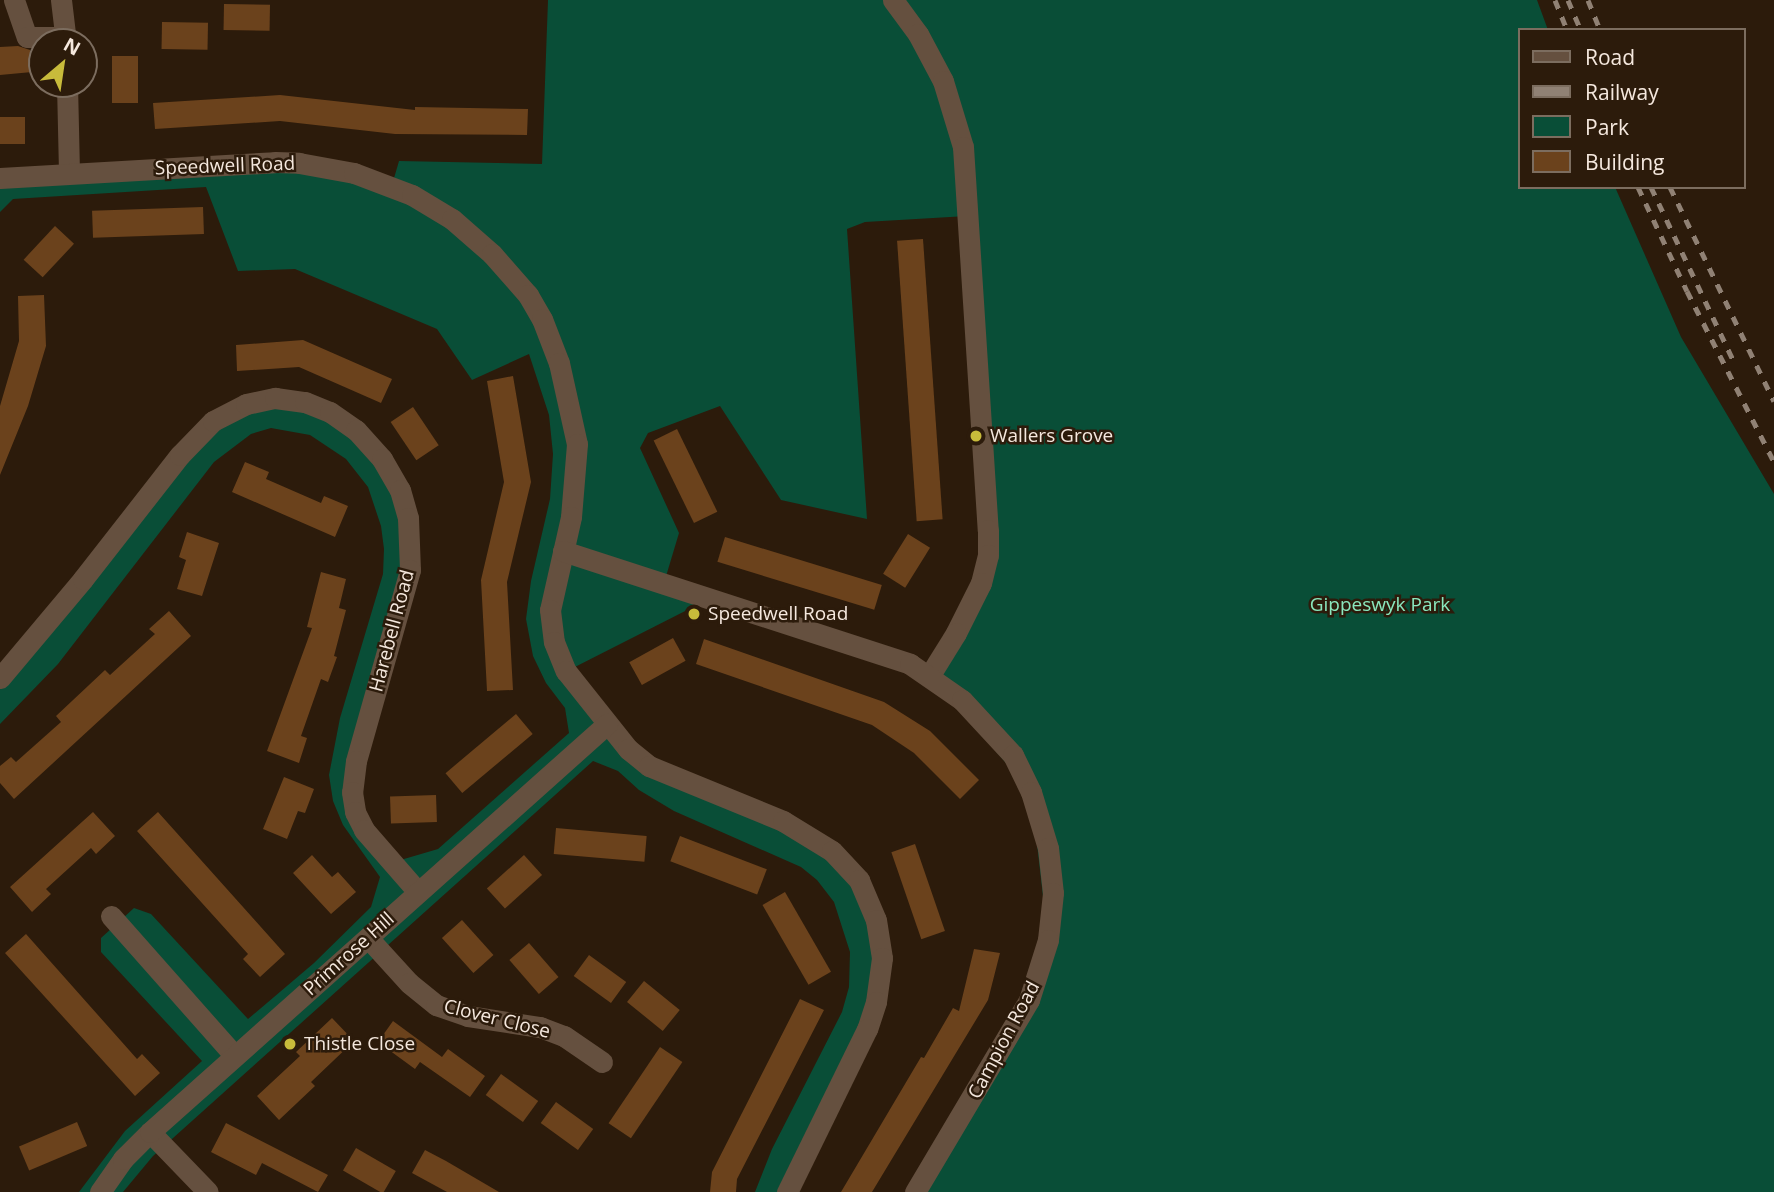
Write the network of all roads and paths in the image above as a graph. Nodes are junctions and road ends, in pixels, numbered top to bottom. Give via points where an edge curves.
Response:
1 (14, 0) edge
2 (61, 0) edge
3 (893, 0) edge
4 (65, 28) edge
5 (28, 37) edge
6 (67, 98) edge
7 (69, 173) junction
8 (0, 178) edge
9 (563, 551) junction
10 (930, 675) junction
11 (0, 678) edge
12 (607, 724) junction
13 (418, 892) junction
14 (111, 916) dead end
15 (369, 939) junction
16 (234, 1055) junction
17 (602, 1062) dead end
18 (150, 1132) junction
19 (100, 1192) edge
20 (208, 1192) edge
21 (787, 1192) edge
22 (915, 1192) edge

1 - 5 street
2 - 4 street
3 - 10 street via 943,81 963,147 988,530 981,583
6 - 7 street
7 - 8 street, Speedwell Road
7 - 9 street, Speedwell Road via 299,163 392,185 452,219 492,254 528,295 559,363 577,456
9 - 10 street, Campion Road via 884,653
9 - 12 street, Speedwell Road via 551,598 553,638 566,671
10 - 22 street, Campion Road via 980,717 1013,755 1044,829 1053,893 1048,940 1029,1000
11 - 13 street, Harebell Road via 204,428 229,411 265,399 295,400 330,412 356,430 383,459 400,490 408,519 410,570 356,761 352,792 364,831
12 - 13 street, Primrose Hill
12 - 21 street, Speedwell Road via 653,769 815,838 845,863 872,906 882,958 876,1002
13 - 15 street, Primrose Hill
14 - 16 street
15 - 16 street, Primrose Hill
15 - 17 street, Clover Close via 409,983 436,1004 468,1016 540,1027 564,1036
16 - 18 street, Primrose Hill
18 - 19 street, Primrose Hill
18 - 20 street

